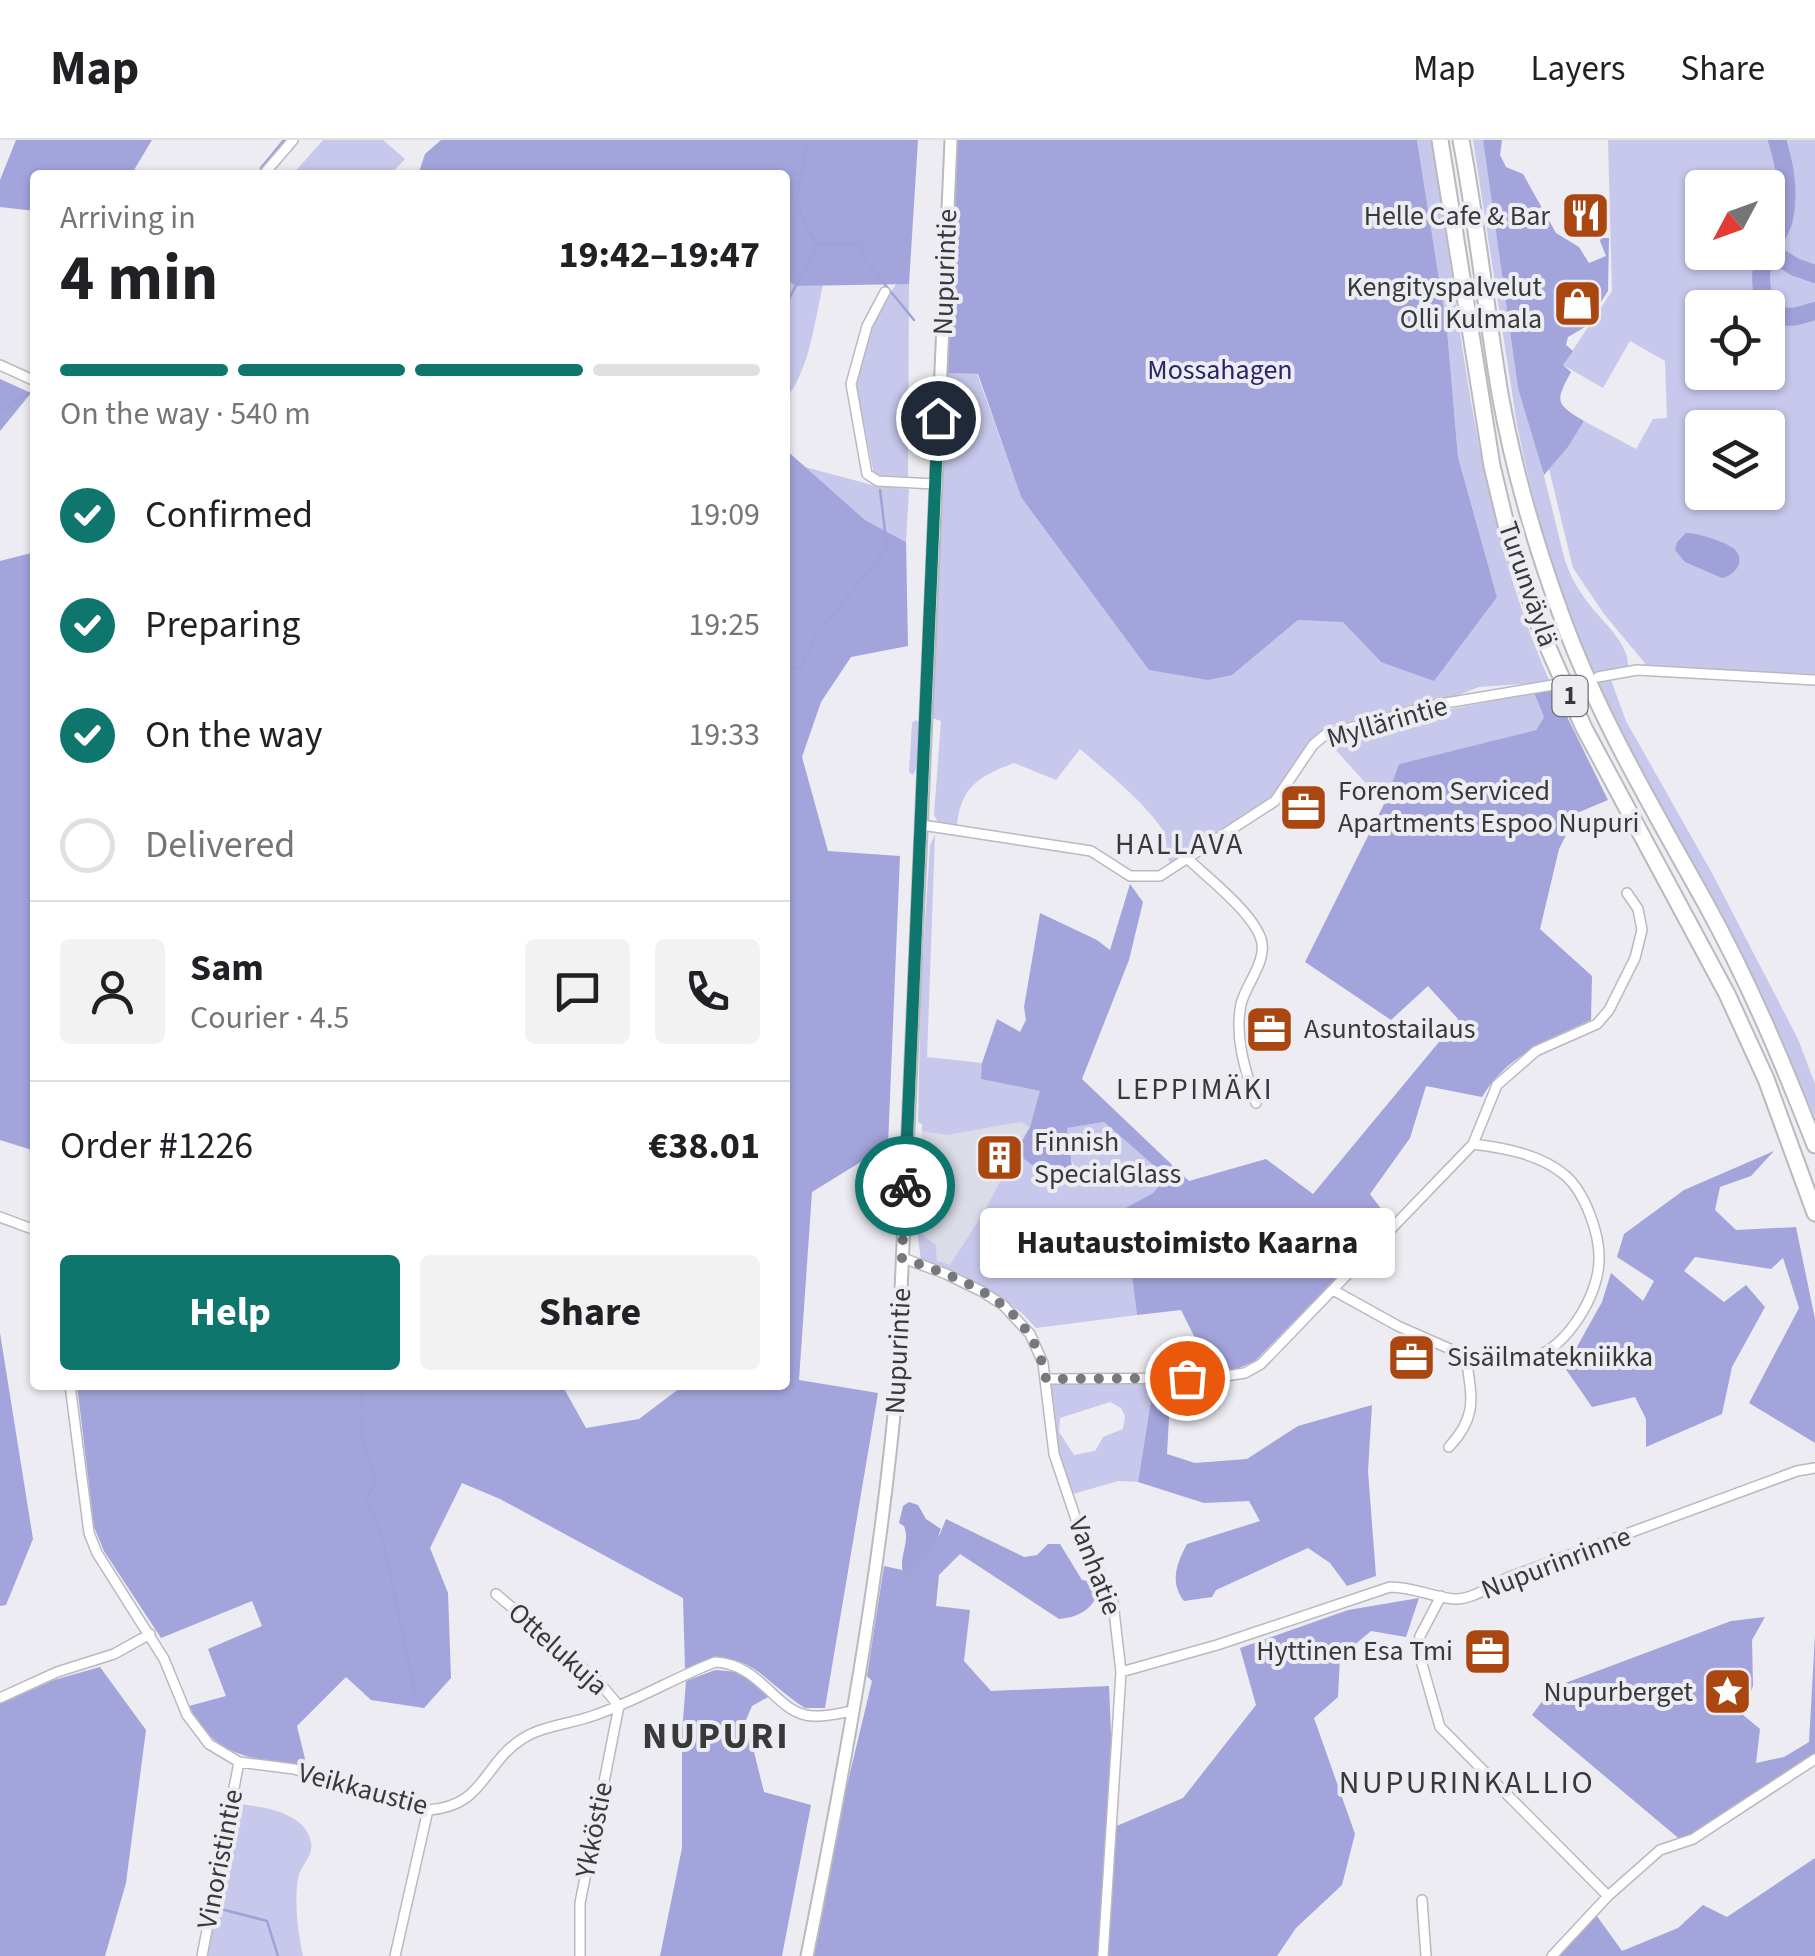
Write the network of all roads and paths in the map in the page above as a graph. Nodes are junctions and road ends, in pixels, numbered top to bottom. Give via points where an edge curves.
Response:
1 (294, 140) edge
2 (951, 140) edge
3 (1440, 140) edge
4 (1460, 140) edge
5 (267, 170) edge
6 (885, 292) dead end
7 (0, 365) edge
8 (30, 379) edge
9 (934, 484) junction
10 (1598, 677) dead end
11 (1815, 680) edge
12 (1553, 685) dead end
13 (922, 826) junction
14 (1188, 859) junction
15 (1627, 892) dead end
16 (1256, 1103) dead end
17 (1473, 1144) junction
18 (1815, 1146) edge
19 (1815, 1214) edge
20 (0, 1217) edge
21 (30, 1228) edge
22 (902, 1258) junction
23 (1333, 1290) junction
24 (1466, 1356) junction
25 (1046, 1379) junction
26 (71, 1390) edge
27 (1449, 1447) dead end
28 (1815, 1468) edge
29 (496, 1594) dead end
30 (1441, 1596) junction
31 (150, 1634) junction
32 (1121, 1672) junction
33 (0, 1698) edge
34 (619, 1706) junction
35 (853, 1711) junction
36 (1815, 1759) edge
37 (239, 1762) junction
38 (428, 1810) junction
39 (1608, 1896) junction
40 (1422, 1900) dead end
41 (202, 1956) edge
42 (395, 1956) edge
43 (580, 1956) edge
44 (808, 1956) edge
45 (1102, 1956) edge
46 (1426, 1956) edge
47 (1552, 1956) edge

1 - 5 street
2 - 9 main road, Nupurintie
3 - 19 highway, Turunväylä / 1 via 1492,466 1542,634 1584,728 1727,994
4 - 18 highway, Turunväylä / 1 via 1511,444 1564,624 1603,713 1744,978
6 - 9 street via 867,326 851,384 867,474 878,482
7 - 8 street
9 - 13 main road, Nupurintie
10 - 11 street via 1636,670
12 - 14 street, Myllärintie via 1440,704 1326,734 1274,801
13 - 14 street, Myllärintie via 1092,851 1140,878 1167,874
13 - 22 main road, Nupurintie
14 - 16 street via 1246,915 1262,942 1240,1018
15 - 17 street via 1642,930 1609,1010 1596,1024 1536,1051 1497,1084
17 - 23 street
17 - 24 street via 1514,1150 1569,1179 1585,1204 1600,1258 1589,1297 1545,1353 1509,1361
20 - 21 street
22 - 25 street, Vanhatie via 1002,1305 1030,1334
22 - 35 main road, Nupurintie via 887,1501
23 - 24 street
23 - 25 street via 1275,1352 1245,1373
24 - 27 street via 1471,1412
25 - 32 street, Vanhatie via 1054,1454 1113,1602
26 - 31 street, Veikkaustie via 89,1533
28 - 30 street, Nupurinrinne via 1467,1597
29 - 34 street, Ottelukuja
30 - 32 street, Nupurinrinne via 1390,1587
30 - 39 street via 1418,1650 1440,1728
31 - 33 street
31 - 37 street, Veikkaustie via 198,1732
32 - 45 street, Vanhatie
34 - 35 street, Veikkaustie via 715,1662 756,1676 809,1717
34 - 38 street, Veikkaustie via 526,1736 461,1803
34 - 43 street, Ykköstie via 580,1902
35 - 44 main road, Nupurintie
36 - 39 street via 1693,1839 1660,1850
37 - 38 street, Veikkaustie via 294,1769
37 - 41 street, Vinoristintie
38 - 42 street
39 - 47 street
40 - 46 street

